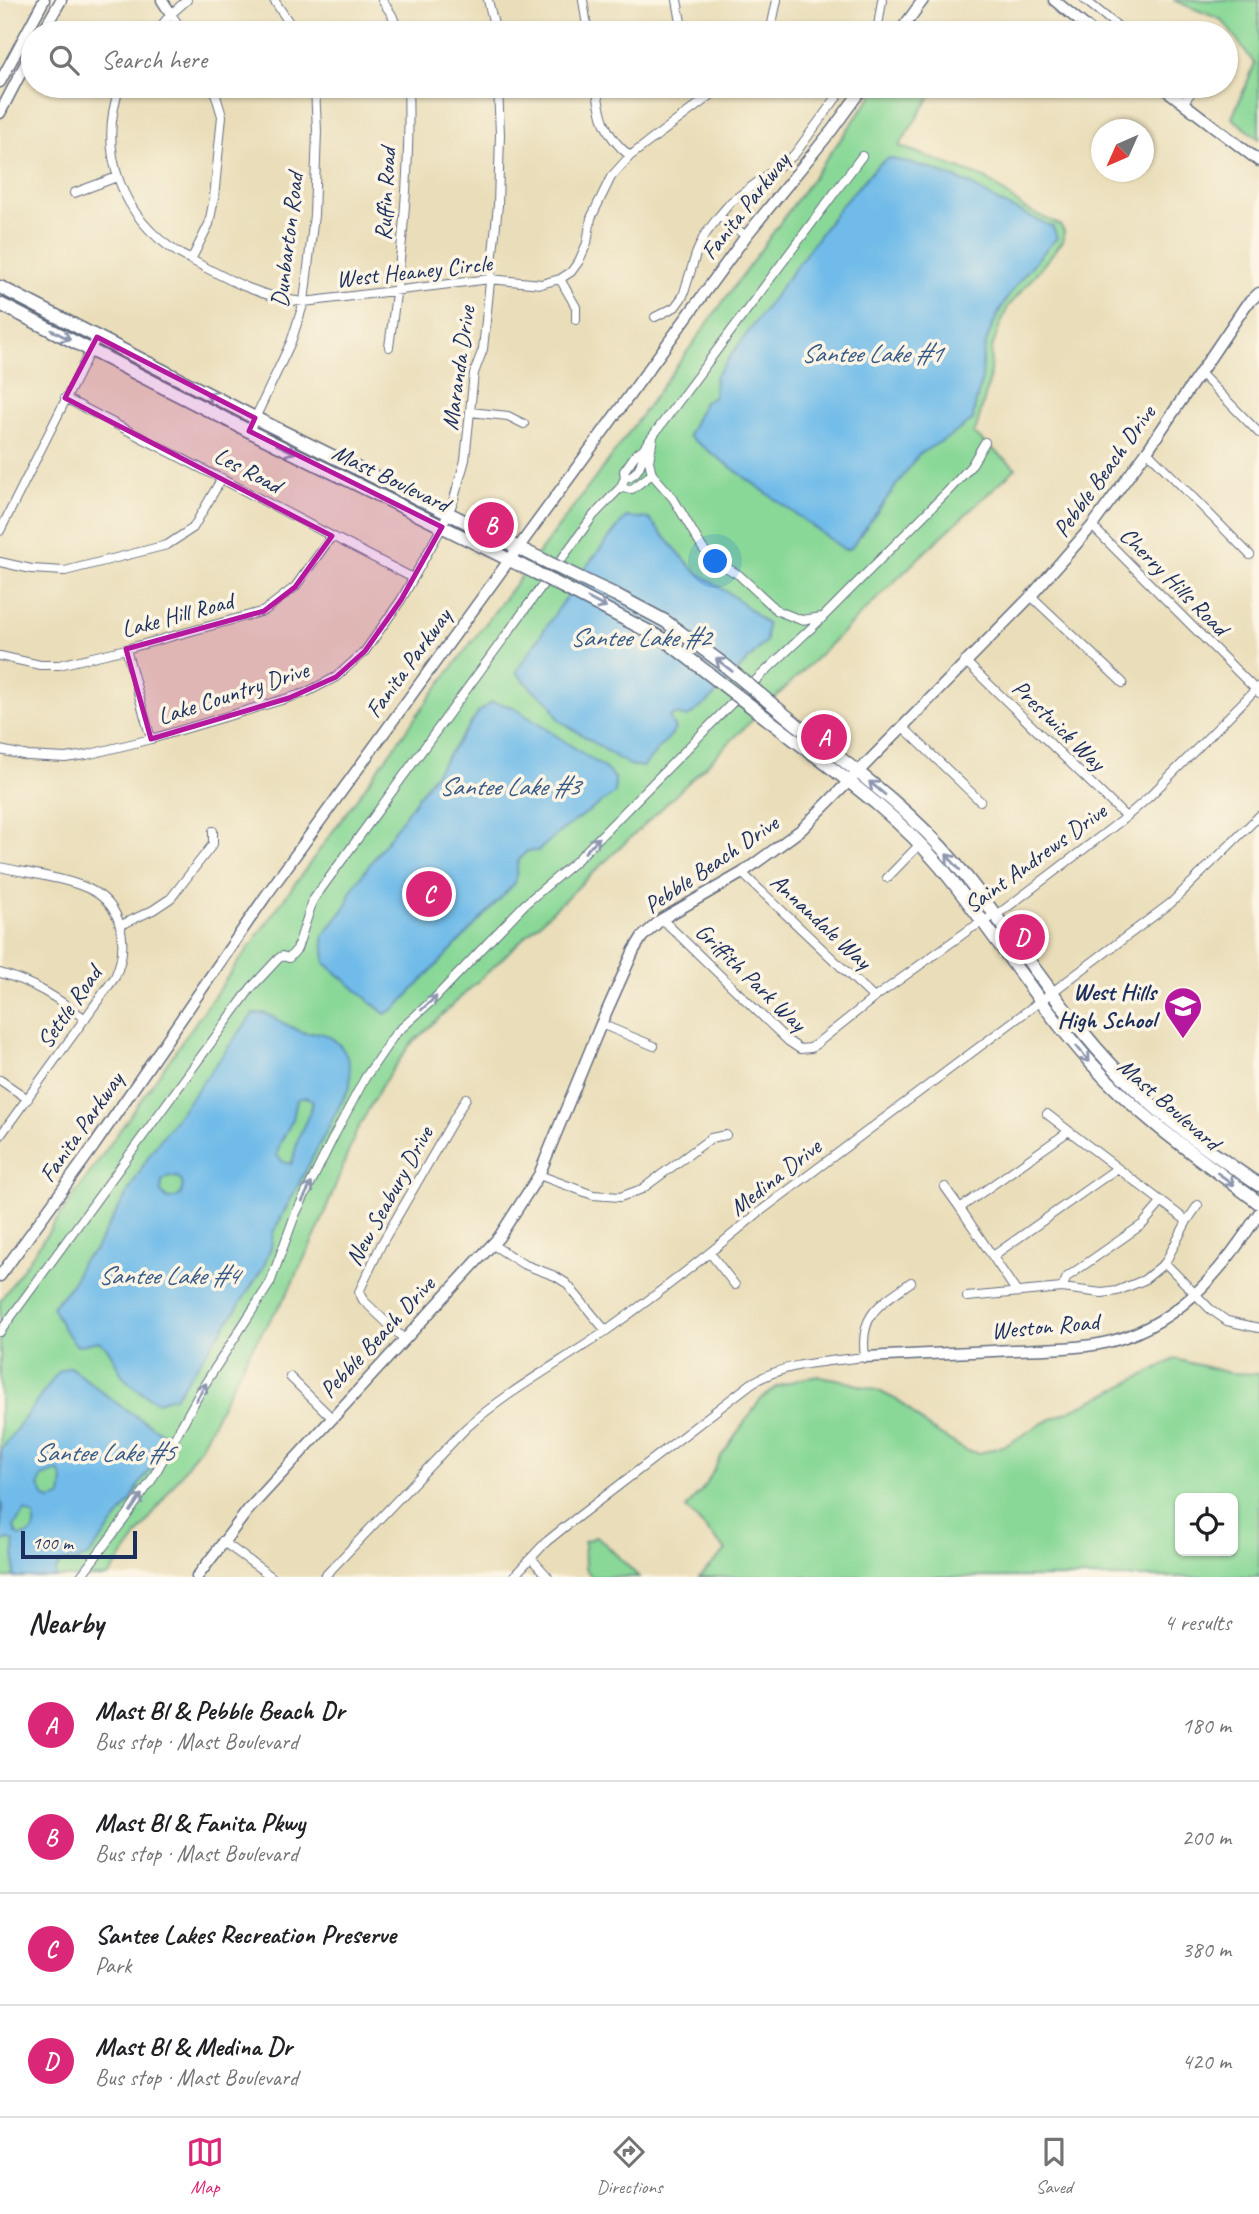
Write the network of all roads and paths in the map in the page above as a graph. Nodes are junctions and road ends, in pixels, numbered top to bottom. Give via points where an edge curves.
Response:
1 (44, 0) edge
2 (61, 0) edge
3 (162, 0) edge
4 (187, 0) edge
5 (274, 0) edge
6 (382, 0) edge
7 (488, 0) edge
8 (583, 0) edge
9 (677, 0) edge
10 (777, 0) edge
11 (882, 0) edge
12 (923, 0) edge
13 (1054, 0) edge
14 (1084, 0) edge
15 (171, 14) junction
16 (33, 21) edge
17 (49, 21) edge
18 (165, 21) edge
19 (176, 21) edge
20 (288, 21) edge
21 (394, 21) edge
22 (493, 21) edge
23 (586, 21) edge
24 (681, 21) edge
25 (773, 21) edge
26 (879, 21) edge
27 (908, 21) edge
28 (1079, 21) edge
29 (1111, 21) edge
30 (21, 43) edge
31 (21, 72) edge
32 (0, 82) edge
33 (116, 98) edge
34 (217, 98) edge
35 (316, 98) edge
36 (408, 98) edge
37 (498, 98) edge
38 (598, 98) edge
39 (707, 98) edge
40 (836, 98) edge
41 (855, 98) edge
42 (1177, 98) edge
43 (1187, 98) edge
44 (1183, 103) junction
45 (0, 113) edge
46 (630, 156) junction
47 (862, 156) dead end
48 (1259, 161) edge
49 (117, 177) junction
50 (74, 193) dead end
51 (719, 216) junction
52 (746, 236) junction
53 (191, 260) junction
54 (490, 279) junction
55 (561, 279) junction
56 (0, 287) edge
57 (397, 290) junction
58 (1259, 293) edge
59 (304, 302) junction
60 (0, 304) edge
61 (655, 317) dead end
62 (576, 320) dead end
63 (97, 337) junction
64 (389, 347) dead end
65 (90, 349) junction
66 (1200, 373) junction
67 (65, 398) junction
68 (470, 412) junction
69 (255, 418) junction
70 (524, 424) dead end
71 (249, 431) junction
72 (1259, 433) edge
73 (653, 434) junction
74 (985, 442) dead end
75 (1147, 451) junction
76 (652, 474) junction
77 (222, 478) junction
78 (620, 488) junction
79 (448, 514) junction
80 (1092, 526) junction
81 (442, 527) junction
82 (0, 531) edge
83 (332, 536) junction
84 (518, 548) junction
85 (1250, 555) dead end
86 (509, 560) junction
87 (0, 562) edge
88 (412, 578) junction
89 (1031, 596) junction
90 (823, 617) junction
91 (125, 649) junction
92 (0, 656) edge
93 (965, 661) junction
94 (1123, 683) dead end
95 (1258, 690) edge
96 (902, 726) junction
97 (792, 729) junction
98 (151, 739) junction
99 (0, 750) edge
100 (854, 778) junction
101 (980, 801) dead end
102 (1259, 816) edge
103 (1126, 817) junction
104 (213, 831) dead end
105 (920, 844) junction
106 (0, 867) edge
107 (742, 873) junction
108 (887, 877) dead end
109 (994, 915) junction
110 (662, 919) junction
111 (982, 922) junction
112 (121, 925) junction
113 (0, 973) edge
114 (1052, 992) junction
115 (874, 998) junction
116 (1040, 1001) junction
117 (85, 1019) junction
118 (601, 1024) junction
119 (817, 1043) joint
120 (654, 1045) dead end
121 (0, 1080) edge
122 (28, 1098) junction
123 (466, 1098) dead end
124 (1047, 1114) dead end
125 (1069, 1131) junction
126 (726, 1135) dead end
127 (0, 1136) edge
128 (1116, 1169) junction
129 (539, 1175) junction
130 (1259, 1185) edge
131 (945, 1187) dead end
132 (1161, 1203) junction
133 (1259, 1203) edge
134 (1198, 1205) dead end
135 (960, 1208) junction
136 (1259, 1213) edge
137 (1187, 1221) junction
138 (493, 1245) junction
139 (710, 1253) junction
140 (993, 1256) junction
141 (1165, 1263) junction
142 (0, 1276) edge
143 (911, 1282) dead end
144 (735, 1285) dead end
145 (1062, 1288) junction
146 (1016, 1291) junction
147 (1196, 1294) junction
148 (967, 1297) dead end
149 (1259, 1328) edge
150 (606, 1331) junction
151 (0, 1332) edge
152 (405, 1340) junction
153 (865, 1357) junction
154 (290, 1377) dead end
155 (331, 1417) junction
156 (222, 1541) junction
157 (531, 1558) junction
158 (80, 1577) edge
159 (197, 1577) edge
160 (272, 1577) edge
161 (324, 1577) edge
162 (513, 1577) edge
163 (548, 1577) edge

1 - 16 street
2 - 17 street
3 - 15 street
4 - 15 street
5 - 20 street
6 - 21 street
7 - 22 street
8 - 23 street
9 - 24 street
10 - 25 street
11 - 26 street
12 - 27 street
13 - 28 street
14 - 29 street
15 - 18 street
15 - 19 street
30 - 32 street
31 - 45 street
33 - 49 street, West Heaney Circle via 110,131
34 - 53 street via 222,116 214,198 209,224
35 - 59 street, Dunbarton Road via 314,205
36 - 57 street, Ruffin Road via 407,183
37 - 54 street, Maranda Drive via 498,205
38 - 46 street via 607,131
39 - 46 street
40 - 51 street via 793,155
41 - 52 street, Fanita Parkway
42 - 44 street
43 - 44 street
44 - 48 street
46 - 55 street via 611,177 591,218 579,261
47 - 73 street
49 - 50 street
49 - 53 street, West Heaney Circle via 145,225 168,247
51 - 52 street
51 - 61 street via 704,236 683,296 675,307
52 - 84 street, Fanita Parkway
53 - 59 street, West Heaney Circle via 256,292
54 - 55 street, West Heaney Circle via 541,284
54 - 57 street, West Heaney Circle
54 - 68 street, Maranda Drive
55 - 62 street via 576,307
56 - 63 main road, Mast Boulevard
57 - 59 street, West Heaney Circle
57 - 64 street, Ruffin Road
58 - 66 street, Pebble Beach Drive
59 - 69 street, Dunbarton Road via 291,342
60 -> 65 main road, Mast Boulevard
63 - 65 street
69 -> 63 main road, Mast Boulevard
65 - 67 street
65 - 71 main road, Mast Boulevard
66 - 72 street
66 - 75 street, Pebble Beach Drive
67 - 77 street, Les Road
67 - 82 street
68 - 70 street via 508,416
68 - 79 street, Maranda Drive via 465,460
69 - 71 street, Dunbarton Road
69 - 79 main road, Mast Boulevard
71 -> 81 main road, Mast Boulevard
73 - 76 street
73 - 78 street via 624,471
74 - 90 street via 948,491
75 - 80 street, Pebble Beach Drive
75 - 85 street
76 - 78 street via 632,489
76 - 90 street via 673,498 703,549 717,562 739,575 778,611 802,620
77 - 83 street, Les Road
77 - 87 street via 193,528 167,545 65,571
78 - 151 street via 593,516 313,900 297,949 289,958 278,959 251,988
79 - 81 street, Maranda Drive
79 - 84 main road, Mast Boulevard
80 - 89 street, Pebble Beach Drive
80 - 95 street, Cherry Hills Road
81 - 86 main road, Mast Boulevard
81 - 88 street, Lake Country Drive
83 - 88 street, Les Road
83 - 91 street, Lake Hill Road via 295,587 264,611
84 - 86 street, Fanita Parkway
97 -> 84 main road, Mast Boulevard, bridge via 722,663 665,621
86 -> 97 main road, Mast Boulevard, bridge via 665,640
86 - 142 street, Fanita Parkway via 265,897
88 - 98 street, Lake Country Drive via 365,651 327,683
89 - 93 street, Pebble Beach Drive
89 - 94 street
158 -> 90 street via 151,1481 203,1387 270,1283 295,1215 335,1135 365,1077 395,1034
91 - 92 street, Lake Hill Road via 59,665
91 - 98 street
93 - 96 street, Pebble Beach Drive
93 - 103 street, Prestwick Way
95 - 103 street, Saint Andrews Drive
96 - 100 street, Pebble Beach Drive
96 - 101 street
97 - 100 main road, Mast Boulevard
98 - 99 street, Lake Country Drive via 65,758
100 - 105 main road, Mast Boulevard
100 - 107 street, Pebble Beach Drive via 802,829
109 -> 100 main road, Mast Boulevard via 954,862 907,813
102 - 114 street, Medina Drive via 1171,903
103 - 109 street, Saint Andrews Drive
104 - 112 street via 213,844 171,898
105 - 108 street
105 - 111 main road, Mast Boulevard
106 - 112 street via 89,888 108,902
107 - 110 street, Pebble Beach Drive
107 - 115 street, Annandale Way
109 - 111 street, Saint Andrews Drive
109 - 114 main road, Mast Boulevard
110 - 118 street, Pebble Beach Drive via 634,950
110 - 119 street, Griffith Park Way via 794,1046 807,1049
111 - 115 street, Saint Andrews Drive
111 - 116 main road, Mast Boulevard
112 - 117 street, Settle Road via 123,948 118,970
113 - 117 street via 56,997
114 - 116 street, Medina Drive
114 - 130 main road, Mast Boulevard via 1087,1038 1162,1115
115 - 119 street, Saint Andrews Drive
116 -> 133 main road, Mast Boulevard via 1093,1066 1144,1116
116 - 139 street, Medina Drive
117 - 122 street, Settle Road
118 - 120 street
118 - 129 street, Pebble Beach Drive
121 - 122 street
122 - 127 street, Settle Road
123 - 152 street, New Seabury Drive via 382,1243 359,1292
124 - 125 street
125 - 128 street
125 - 135 street
126 - 129 street via 710,1138 642,1189 620,1197 593,1195
128 - 132 street
128 - 140 street
129 - 138 street, Pebble Beach Drive
131 - 135 street
132 - 137 street
132 - 145 street via 1143,1224 1067,1277
134 - 137 street
135 - 140 street
136 - 147 street, Weston Road via 1237,1250
137 - 141 street
138 - 150 street via 566,1283
138 - 152 street, Pebble Beach Drive
139 - 144 street
139 - 150 street, Medina Drive
140 - 146 street
141 - 145 street via 1144,1280 1117,1291
141 - 147 street
143 - 153 street via 867,1319
145 - 146 street
146 - 148 street
147 - 149 street via 1227,1321
147 - 153 street, Weston Road via 1152,1326 1098,1344
150 - 161 street, Medina Drive via 466,1427
152 - 155 street, Pebble Beach Drive
153 - 157 street via 791,1366 751,1383
154 - 155 street
155 - 156 street, Pebble Beach Drive
156 - 159 street, Pebble Beach Drive
156 - 160 street
157 - 162 street
157 - 163 street

